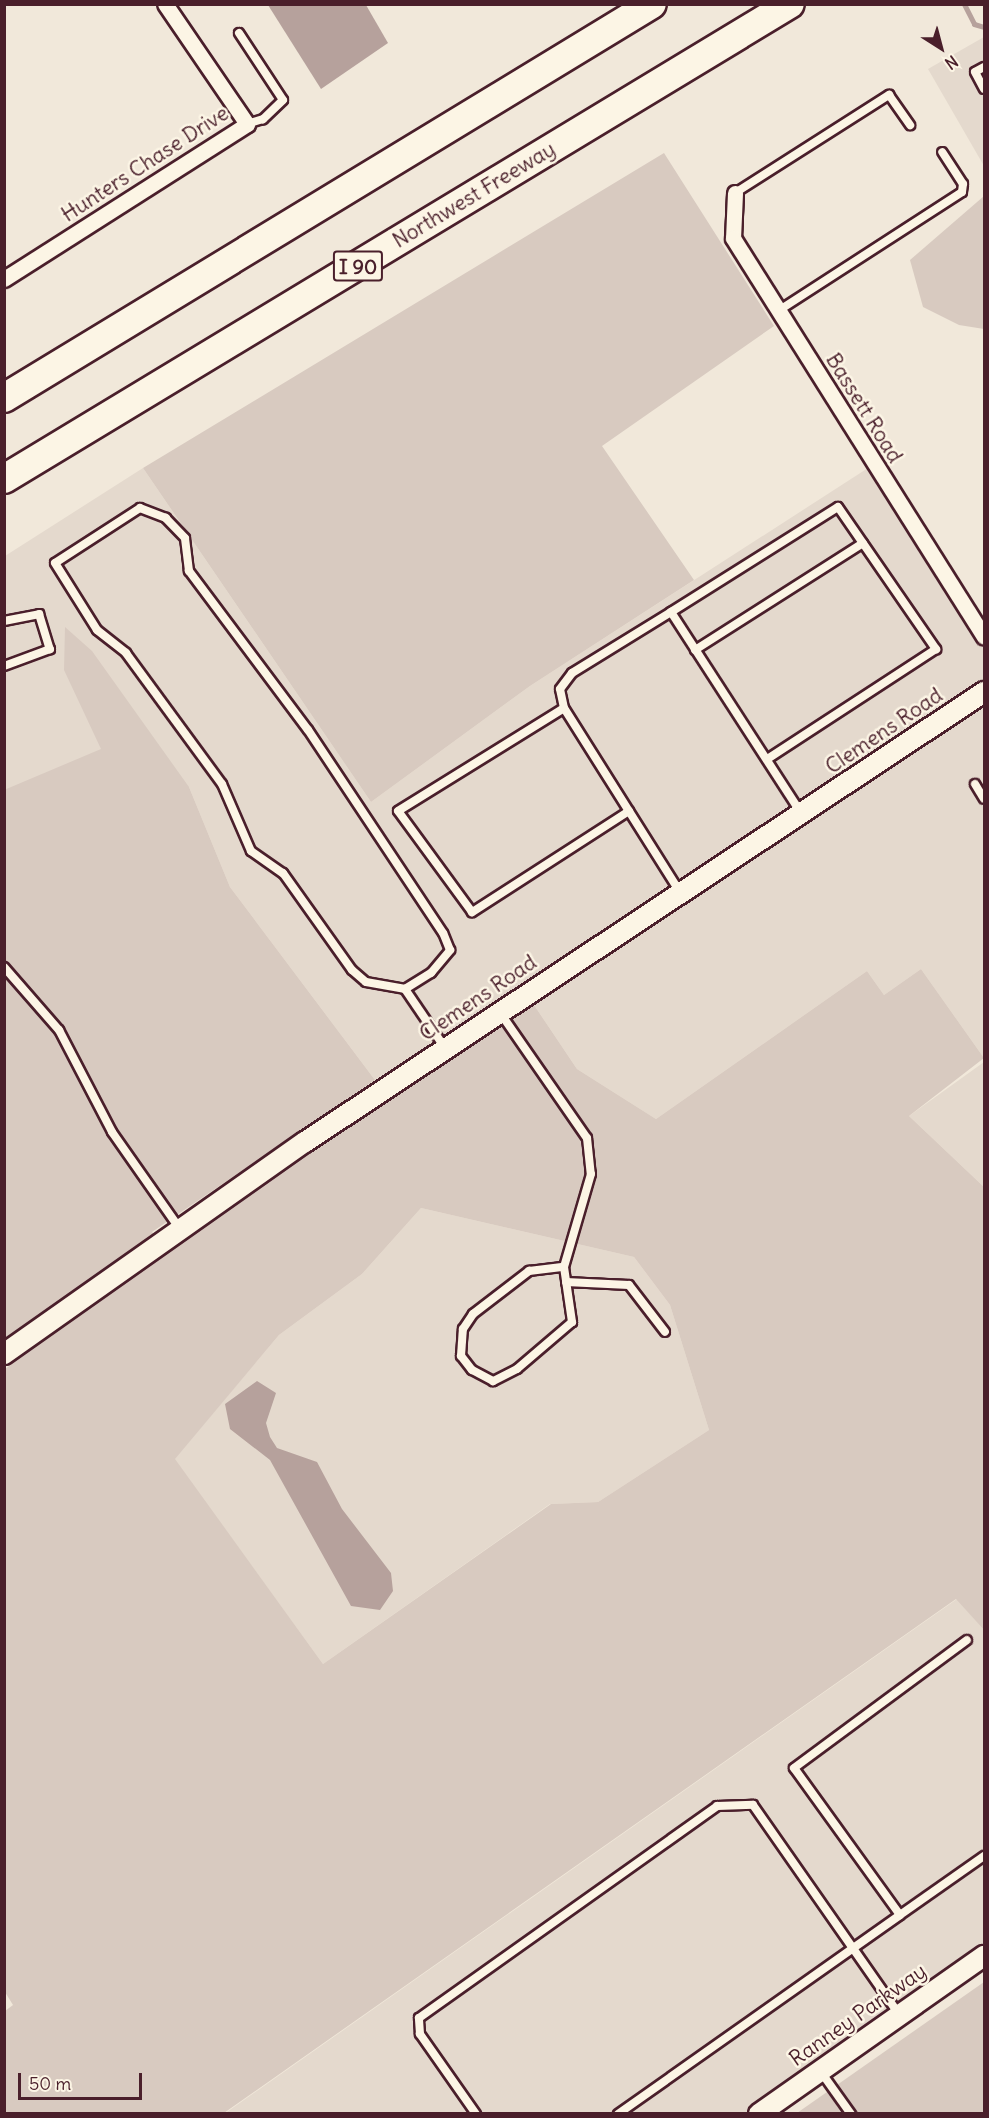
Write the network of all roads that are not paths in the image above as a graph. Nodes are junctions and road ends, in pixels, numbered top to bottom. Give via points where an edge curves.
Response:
1 (165, 4) edge
2 (652, 4) edge
3 (790, 4) edge
4 (239, 33) dead end
5 (984, 67) edge
6 (984, 89) edge
7 (247, 124) junction
8 (910, 125) dead end
9 (942, 152) dead end
10 (735, 193) joint
11 (4, 279) edge
12 (778, 311) junction
13 (4, 399) edge
14 (4, 479) edge
15 (862, 543) junction
16 (671, 612) junction
17 (4, 621) edge
18 (984, 637) edge
19 (695, 650) junction
20 (4, 666) edge
21 (984, 692) edge
22 (564, 708) junction
23 (767, 759) junction
24 (975, 784) dead end
25 (984, 799) edge
26 (629, 810) junction
27 (803, 816) junction
28 (681, 893) junction
29 (4, 967) edge
30 (405, 989) junction
31 (500, 1012) junction
32 (445, 1049) junction
33 (181, 1230) junction
34 (564, 1267) junction
35 (566, 1282) junction
36 (665, 1332) dead end
37 (4, 1354) edge
38 (967, 1640) dead end
39 (984, 1856) edge
40 (900, 1915) junction
41 (854, 1947) junction
42 (984, 1956) edge
43 (900, 2015) junction
44 (820, 2071) junction
45 (476, 2114) edge
46 (618, 2114) edge
47 (759, 2114) edge
48 (851, 2114) edge

1 - 7 street, Hunters Chase Drive
2 - 13 highway
3 - 14 highway, Northwest Freeway / I 90
4 - 7 lane via 283,100 263,119
5 - 6 lane via 975,72
7 - 11 street, Hunters Chase Drive
8 - 10 lane via 889,95
9 - 12 lane via 963,184 962,192
10 - 12 street, Bassett Road via 733,238
12 - 18 street, Bassett Road
15 - 16 lane via 838,507
15 - 19 lane
15 - 23 lane via 936,649
16 - 19 lane
16 - 22 lane via 572,673 560,689
17 - 20 lane via 39,614 50,649
19 - 23 lane
21 - 27 street, Clemens Road
22 - 26 lane
22 - 26 lane via 398,811 472,912
23 - 27 lane
24 - 25 lane
26 - 28 lane
27 - 28 street, Clemens Road
28 - 31 street, Clemens Road
29 - 33 lane via 59,1030 112,1132
30 - 30 lane via 366,982 352,970 283,873 251,851 222,784 126,653 97,630 55,562 140,508 166,518 185,538 189,571 308,730 443,933 450,950 431,973
30 - 32 lane
31 - 32 street, Clemens Road
31 - 34 lane via 587,1138 591,1174
32 - 33 street, Clemens Road
33 - 37 street, Clemens Road
34 - 35 lane
34 - 35 lane via 529,1271 473,1314 463,1329 462,1356 472,1370 493,1381 572,1322
35 - 36 lane via 629,1285
38 - 40 lane via 794,1768
39 - 40 lane
40 - 41 lane
41 - 43 lane
41 - 45 lane via 753,1805 717,1806 419,2018 420,2034
41 - 46 lane
42 - 43 street, Ranney Parkway
43 - 44 street, Ranney Parkway
44 - 47 street, Ranney Parkway
44 - 48 lane

